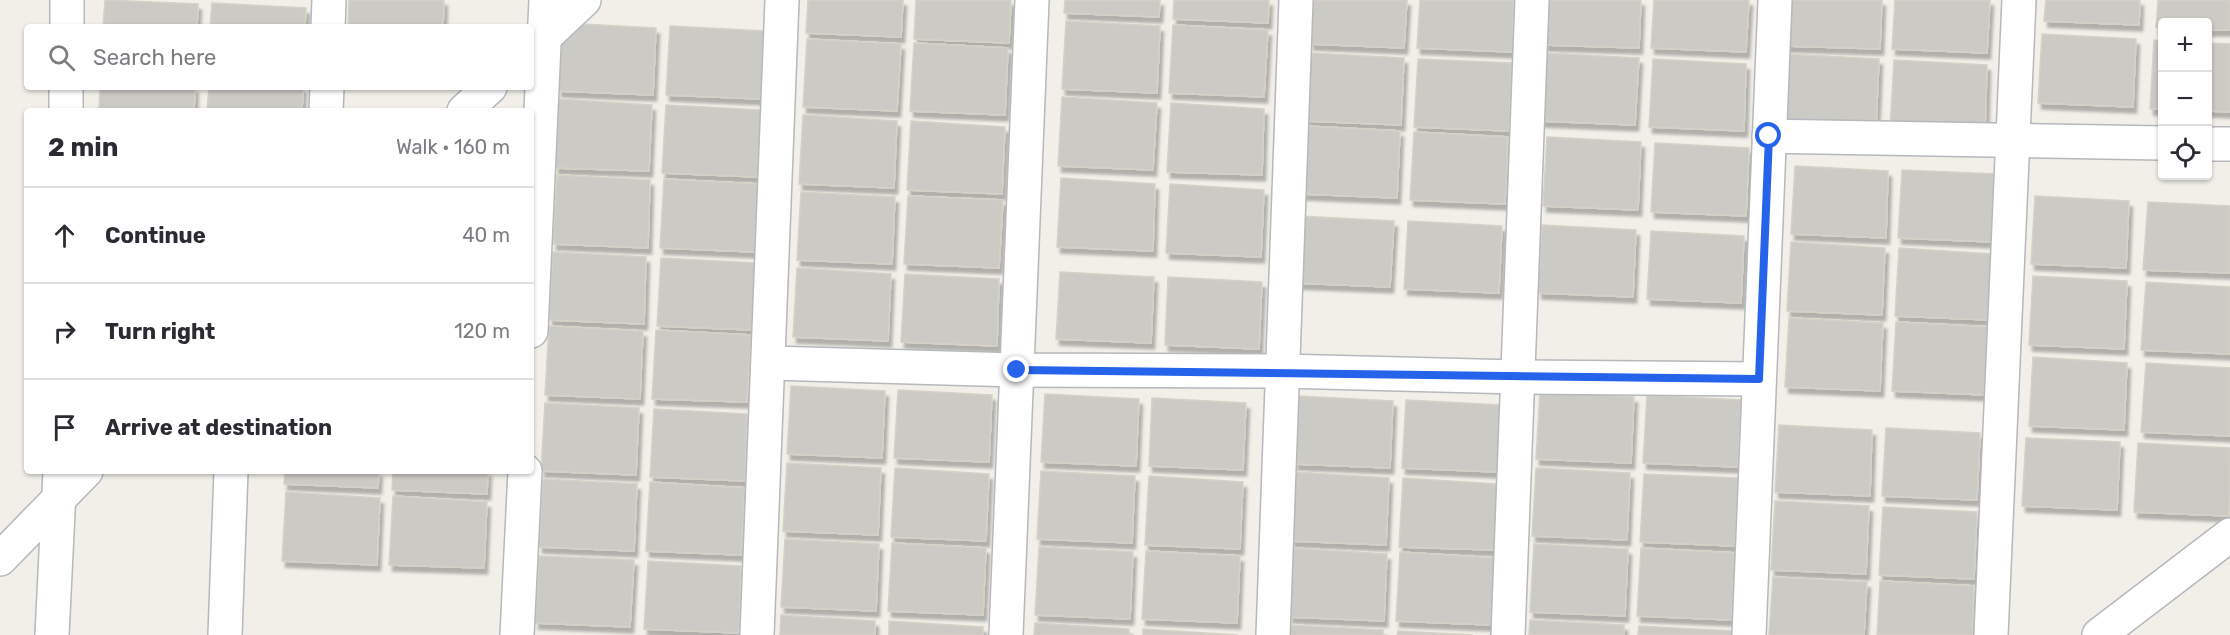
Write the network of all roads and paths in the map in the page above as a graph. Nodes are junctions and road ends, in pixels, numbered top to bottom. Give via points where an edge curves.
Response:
1 (67, 0) edge
2 (329, 0) edge
3 (546, 0) edge
4 (584, 0) edge
5 (782, 0) edge
6 (1032, 0) edge
7 (1296, 0) edge
8 (1532, 0) edge
9 (1775, 0) edge
10 (2019, 0) edge
11 (67, 24) edge
12 (328, 24) edge
13 (538, 43) edge
14 (66, 90) edge
15 (327, 90) edge
16 (487, 90) edge
17 (66, 108) edge
18 (326, 108) edge
19 (467, 108) edge
20 (1769, 136) junction
21 (2013, 139) junction
22 (2158, 143) edge
23 (2212, 144) edge
24 (2230, 144) edge
25 (534, 208) edge
26 (770, 363) junction
27 (1017, 370) junction
28 (1282, 371) junction
29 (1517, 377) junction
30 (1759, 379) junction
31 (81, 474) edge
32 (231, 474) edge
33 (525, 474) edge
34 (59, 486) edge
35 (2230, 535) edge
36 (0, 559) edge
37 (52, 635) edge
38 (225, 635) edge
39 (517, 635) edge
40 (757, 635) edge
41 (1006, 635) edge
42 (1273, 635) edge
43 (1508, 635) edge
44 (1749, 635) edge
45 (1991, 635) edge
46 (2099, 635) edge

1 - 11 street
2 - 12 street
3 - 13 street
4 - 13 street
5 - 26 street
6 - 27 street
7 - 28 street
8 - 29 street
9 - 20 street
10 - 21 street
13 - 25 street
14 - 17 street
15 - 18 street
16 - 19 street
20 - 21 street
20 - 30 street
21 - 22 street
21 - 45 street
23 - 24 street
26 - 27 street
26 - 40 street
27 - 28 street
27 - 41 street
28 - 29 street
28 - 42 street
29 - 30 street
29 - 43 street
30 - 44 street
31 - 34 street
32 - 38 street
33 - 39 street
34 - 36 street
34 - 37 street
35 - 46 street

